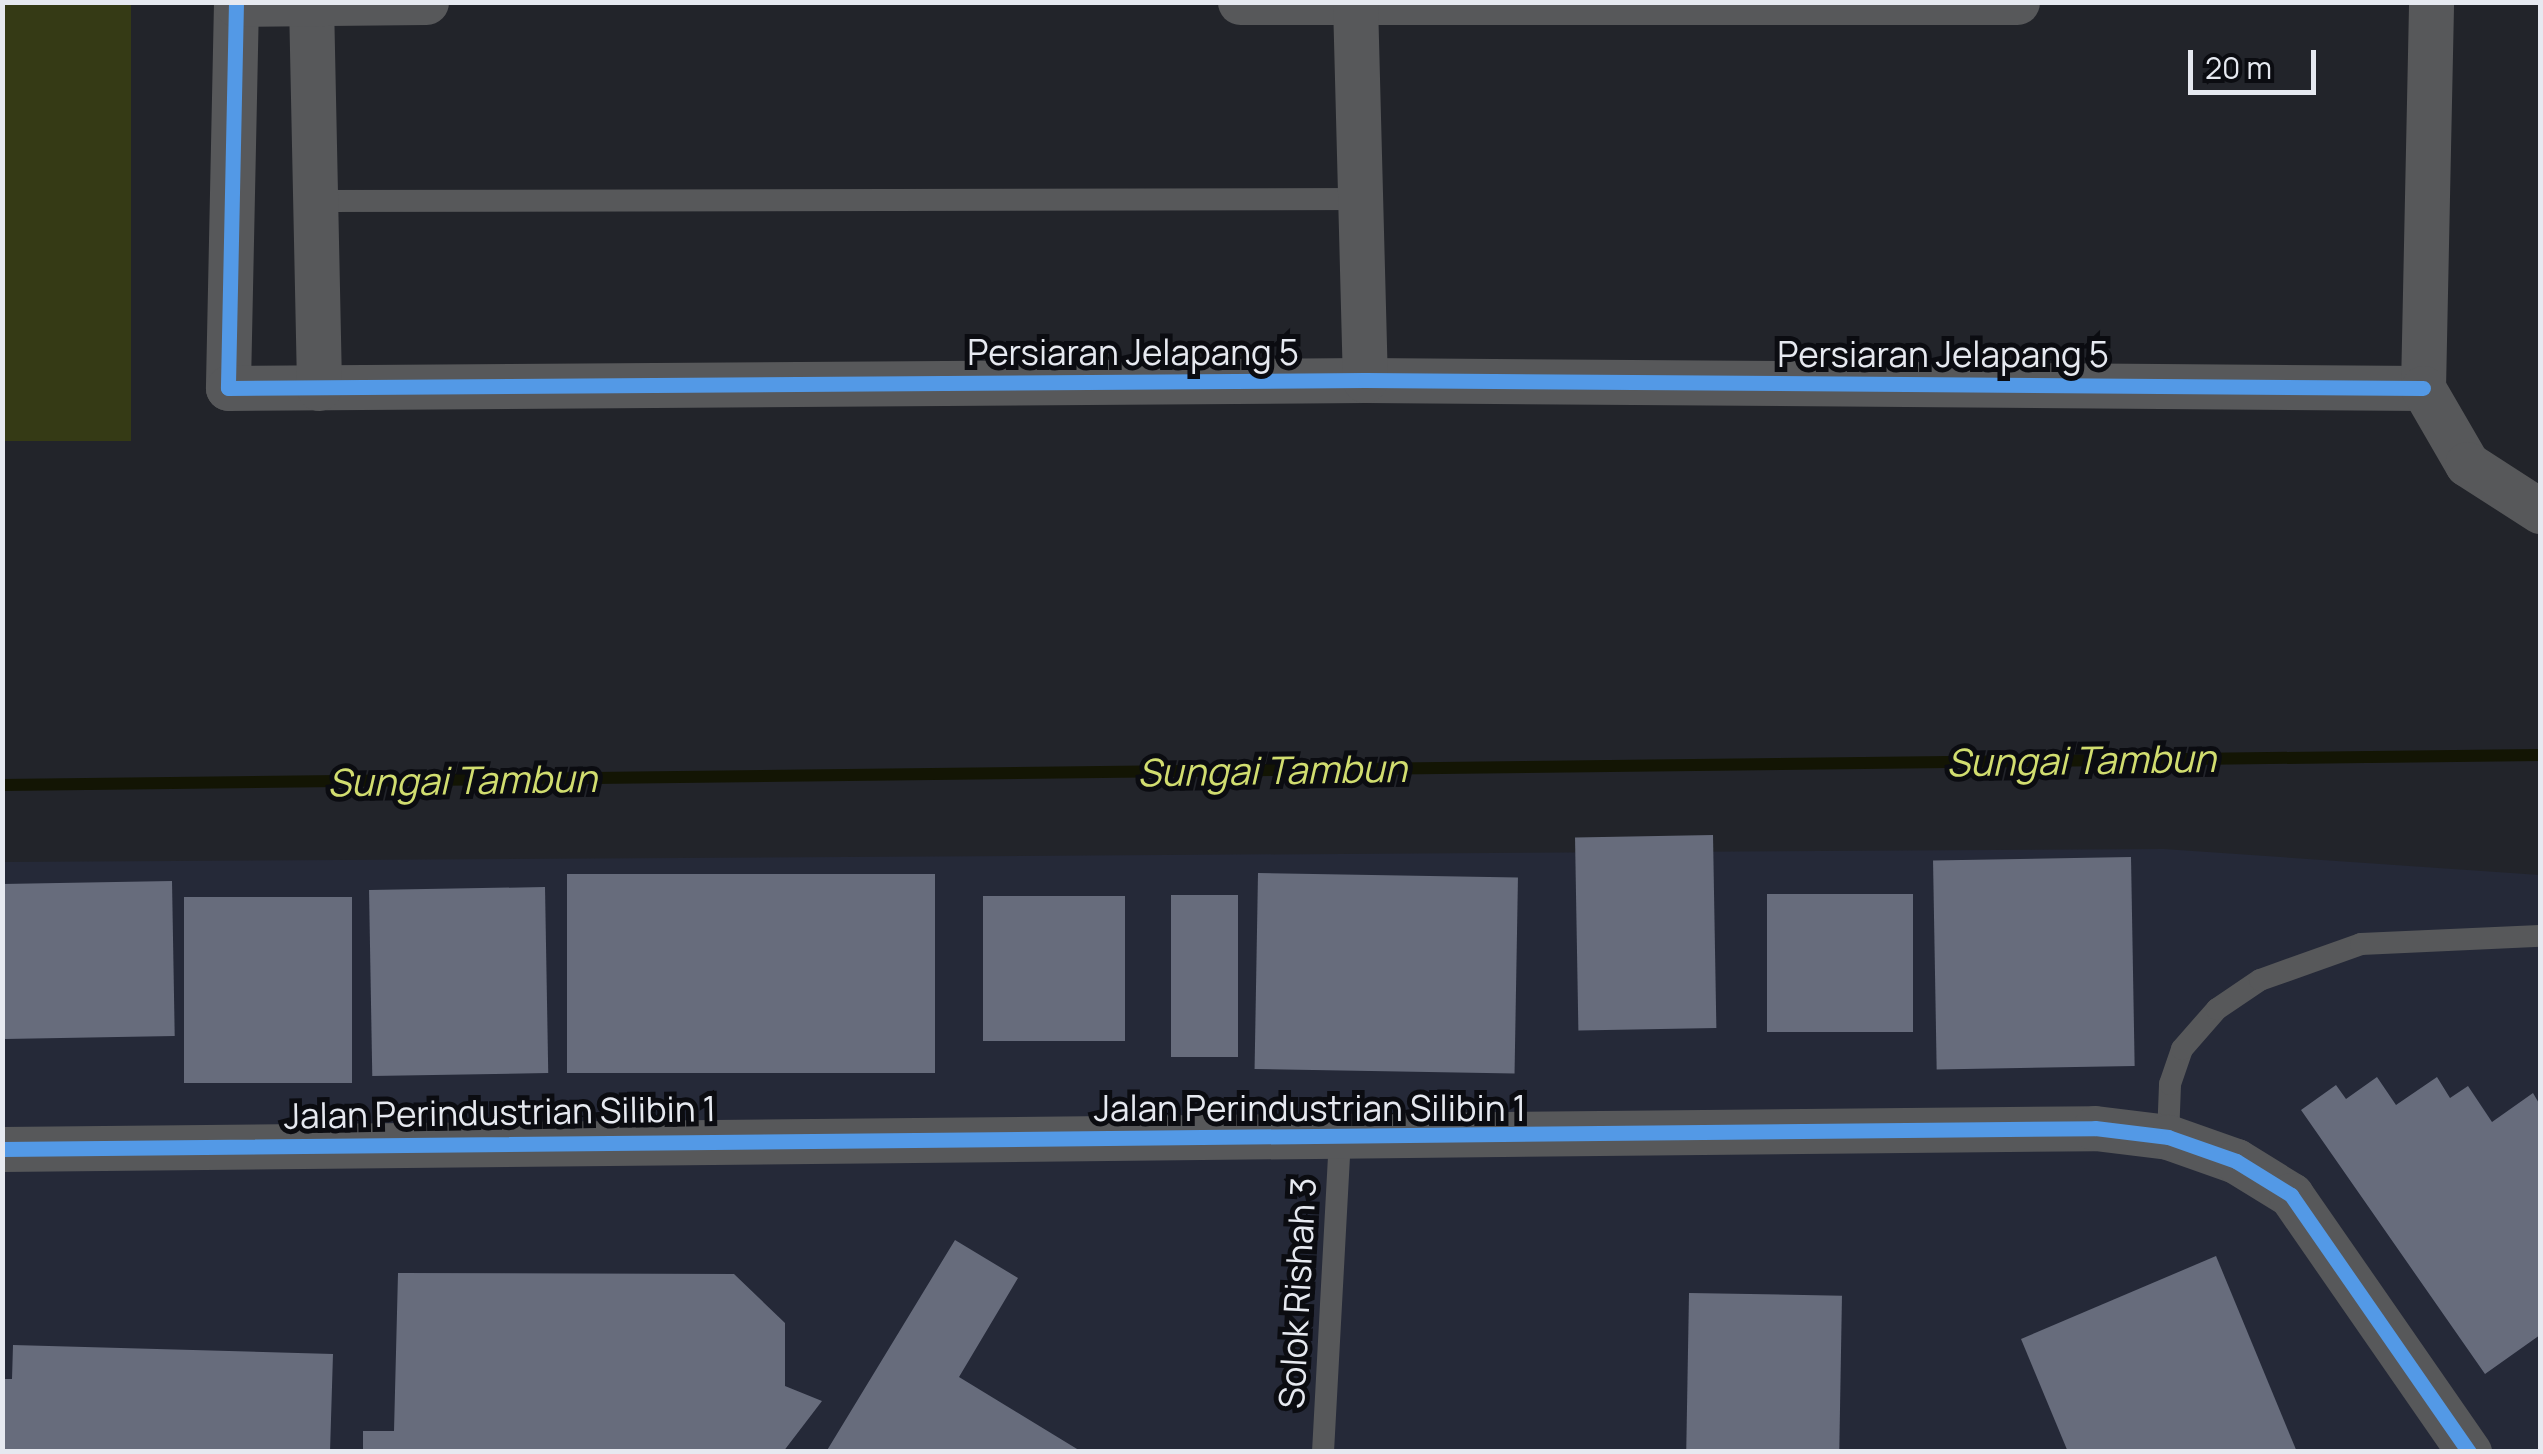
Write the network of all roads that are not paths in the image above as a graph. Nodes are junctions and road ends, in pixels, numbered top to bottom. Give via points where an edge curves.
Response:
1 (426, 2) edge
2 (1240, 2) edge
3 (2017, 2) edge
4 (2431, 2) edge
5 (236, 3) edge
6 (1532, 3) edge
7 (1726, 3) edge
8 (1355, 4) edge
9 (311, 5) edge
10 (1361, 199) junction
11 (315, 201) junction
12 (1364, 380) junction
13 (319, 388) junction
14 (2423, 388) junction
15 (2540, 511) edge
16 (2540, 936) edge
17 (2168, 1137) junction
18 (1340, 1139) junction
19 (2, 1149) edge
20 (1323, 1452) edge
21 (2470, 1452) edge

1 - 9 street, Persiaran Jelapang 5
2 - 8 street
3 - 7 street
4 - 14 street
5 - 9 street, Persiaran Jelapang 5
5 - 13 street, Persiaran Jelapang 5 via 228,388
6 - 7 street
6 - 8 street
8 - 10 street
9 - 11 street
10 - 11 lane
10 - 12 street
11 - 13 street
12 - 13 street, Persiaran Jelapang 5
12 - 14 street, Persiaran Jelapang 5
14 - 15 street via 2467,464
16 - 17 lane via 2361,944 2260,980 2217,1009 2182,1049 2170,1084
17 - 18 street, Jalan Perindustrian Silibin 1 via 2095,1128
17 - 21 street, Jalan Perindustrian Silibin 1 via 2236,1160 2291,1195
18 - 19 street, Jalan Perindustrian Silibin 1
18 - 20 lane, Solok Rishah 3

